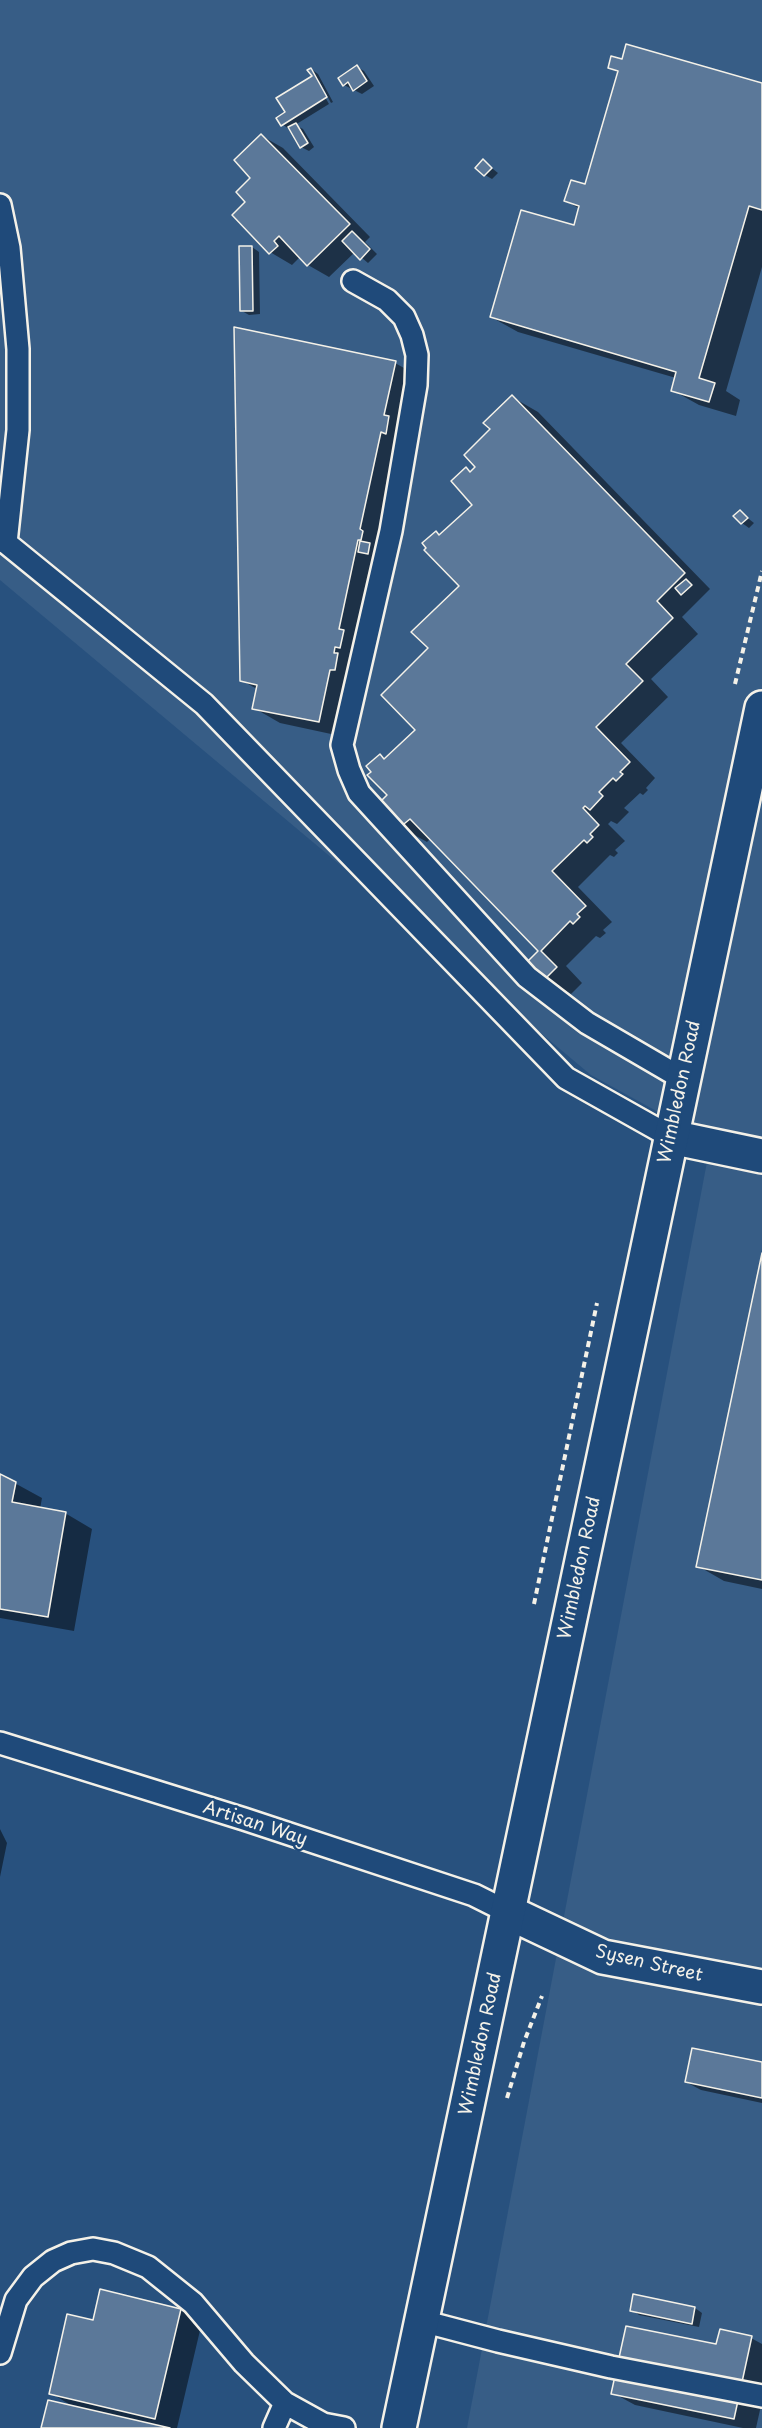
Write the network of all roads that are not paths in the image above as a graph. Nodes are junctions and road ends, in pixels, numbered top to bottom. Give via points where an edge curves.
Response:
1 (0, 205) edge
2 (353, 281) dead end
3 (3, 541) edge
4 (762, 708) edge
5 (683, 1079) junction
6 (671, 1137) junction
7 (762, 1156) edge
8 (0, 1743) edge
9 (508, 1912) junction
10 (762, 1987) edge
11 (422, 2321) junction
12 (0, 2353) edge
13 (762, 2396) edge
14 (285, 2403) junction
15 (274, 2428) edge
16 (344, 2428) edge
17 (399, 2428) edge

1 - 3 lane via 9,248 18,349 18,430
2 - 5 lane via 387,300 404,318 417,355 416,386 391,531 342,745 349,770 359,793 527,977 587,1023
3 - 6 lane via 204,704 566,1077
4 - 5 main road, Wimbledon Road
5 - 6 main road, Wimbledon Road
6 - 7 main road
6 - 9 main road, Wimbledon Road
8 - 9 lane, Artisan Way via 474,1895
9 - 10 main road, Sysen Street via 603,1957
9 - 11 main road, Wimbledon Road
11 - 13 lane via 611,2367
11 - 17 main road, Wimbledon Road
12 - 14 lane via 16,2300 33,2277 53,2261 93,2248 148,2267 193,2303 244,2364
14 - 15 lane
14 - 16 lane via 323,2424

